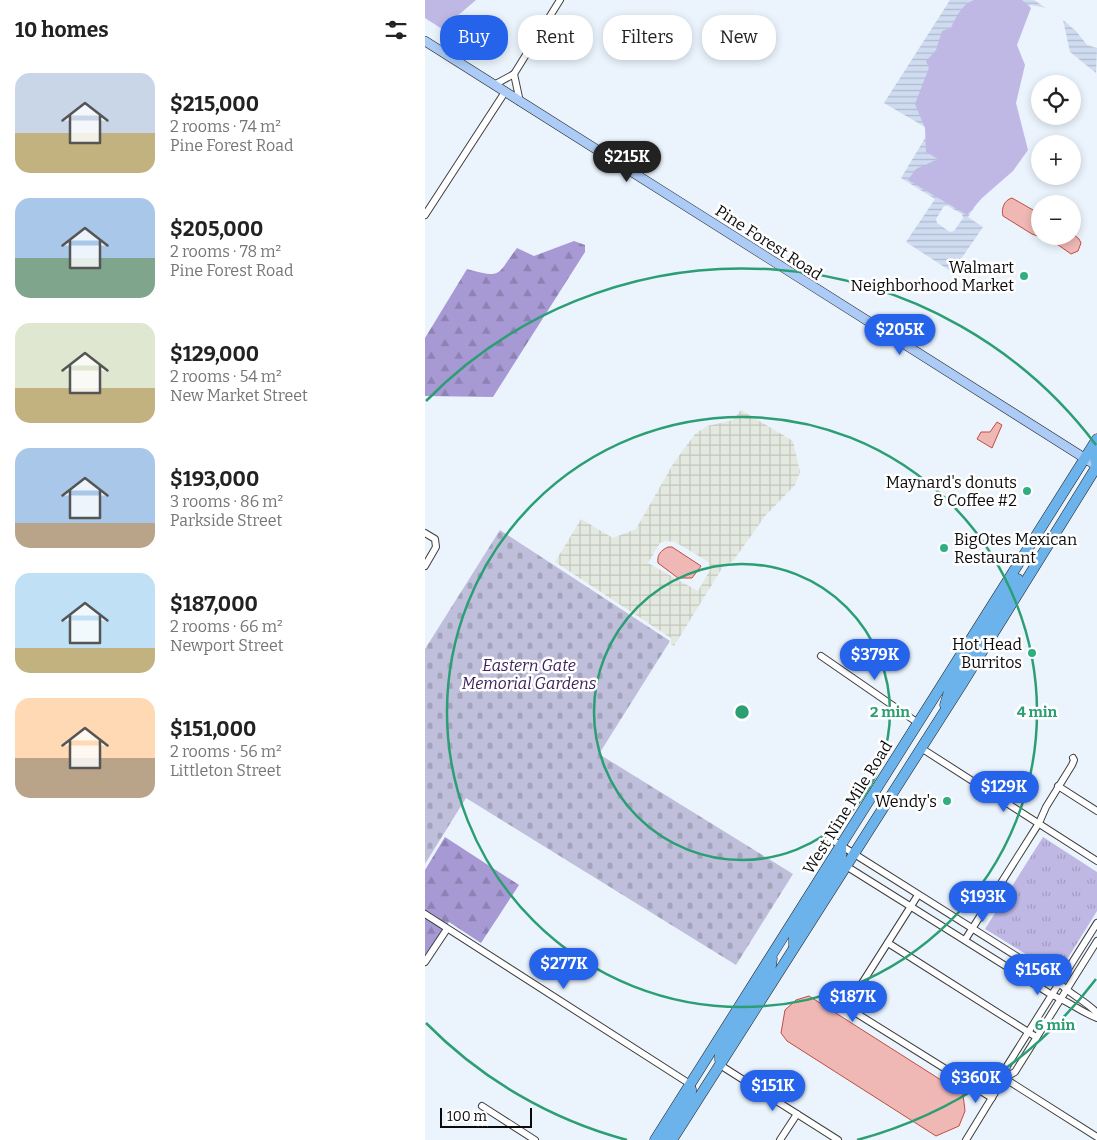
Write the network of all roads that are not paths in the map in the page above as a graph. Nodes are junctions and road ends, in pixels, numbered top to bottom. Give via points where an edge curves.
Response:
1 (560, 0) edge
2 (425, 41) edge
3 (515, 74) junction
4 (494, 85) junction
5 (505, 92) junction
6 (520, 102) junction
7 (425, 216) edge
8 (1097, 439) edge
9 (1097, 451) edge
10 (1084, 459) junction
11 (1097, 466) edge
12 (425, 533) edge
13 (425, 566) edge
14 (821, 656) dead end
15 (943, 713) junction
16 (918, 723) junction
17 (921, 748) junction
18 (1073, 758) dead end
19 (1059, 786) junction
20 (1097, 810) edge
21 (1039, 823) junction
22 (829, 838) dead end
23 (847, 849) junction
24 (1097, 861) edge
25 (846, 866) junction
26 (918, 895) junction
27 (911, 906) junction
28 (425, 914) edge
29 (1097, 923) edge
30 (447, 929) junction
31 (973, 929) junction
32 (965, 940) junction
33 (1097, 941) edge
34 (888, 943) junction
35 (794, 948) junction
36 (773, 953) junction
37 (425, 962) edge
38 (1059, 984) junction
39 (1066, 990) junction
40 (1052, 995) junction
41 (1061, 998) junction
42 (1097, 1013) edge
43 (1097, 1018) edge
44 (1028, 1032) junction
45 (1036, 1037) junction
46 (720, 1065) junction
47 (1004, 1078) junction
48 (690, 1084) junction
49 (992, 1098) junction
50 (482, 1106) dead end
51 (797, 1114) junction
52 (1097, 1137) edge
53 (535, 1140) edge
54 (655, 1140) edge
55 (664, 1140) edge
56 (672, 1140) edge
57 (780, 1140) edge
58 (838, 1140) edge
59 (966, 1140) edge

1 - 3 street
2 - 4 main road, Pine Forest Road
3 - 4 street
3 - 6 street
4 - 5 main road, Pine Forest Road
5 - 6 main road, Pine Forest Road
5 - 7 street
6 - 10 main road, Pine Forest Road
8 - 10 main road, West Nine Mile Road
9 - 11 main road
10 - 11 main road, Pine Forest Road
10 - 15 main road via 1086,472 949,688
10 - 16 main road, West Nine Mile Road
11 - 15 main road, West Nine Mile Road
12 - 13 street via 435,539 436,547
14 - 16 street
15 - 17 main road, West Nine Mile Road
16 - 23 main road, West Nine Mile Road
17 - 21 street
17 - 23 main road, West Nine Mile Road
18 - 19 street via 1073,765
19 - 20 street
19 - 21 street
21 - 24 street
21 - 31 street
22 - 23 street
23 - 25 main road
23 - 26 street
23 - 35 main road via 842,852 794,932
23 - 36 main road, West Nine Mile Road
25 - 27 street
25 - 35 main road, West Nine Mile Road
26 - 27 street
26 - 31 street
27 - 32 street
27 - 34 street
28 - 30 street
29 - 38 street
30 - 37 street
30 - 48 street
31 - 32 street
31 - 38 street
32 - 40 street
33 - 39 street
34 - 44 street
34 - 49 street via 852,999 853,1010
35 - 46 main road, West Nine Mile Road
36 - 46 main road via 770,972 724,1043
36 - 48 main road, West Nine Mile Road
38 - 39 street
38 - 40 street
39 - 41 street
39 - 42 street
40 - 41 street
40 - 44 street
41 - 43 street
41 - 45 street
44 - 45 street
44 - 47 street
45 - 47 street via 1015,1072
46 - 51 street
46 - 56 main road, West Nine Mile Road
47 - 49 street
47 - 52 street
48 - 54 main road, West Nine Mile Road
48 - 55 main road via 691,1094
49 - 59 street
50 - 53 street
51 - 57 street
51 - 58 street

